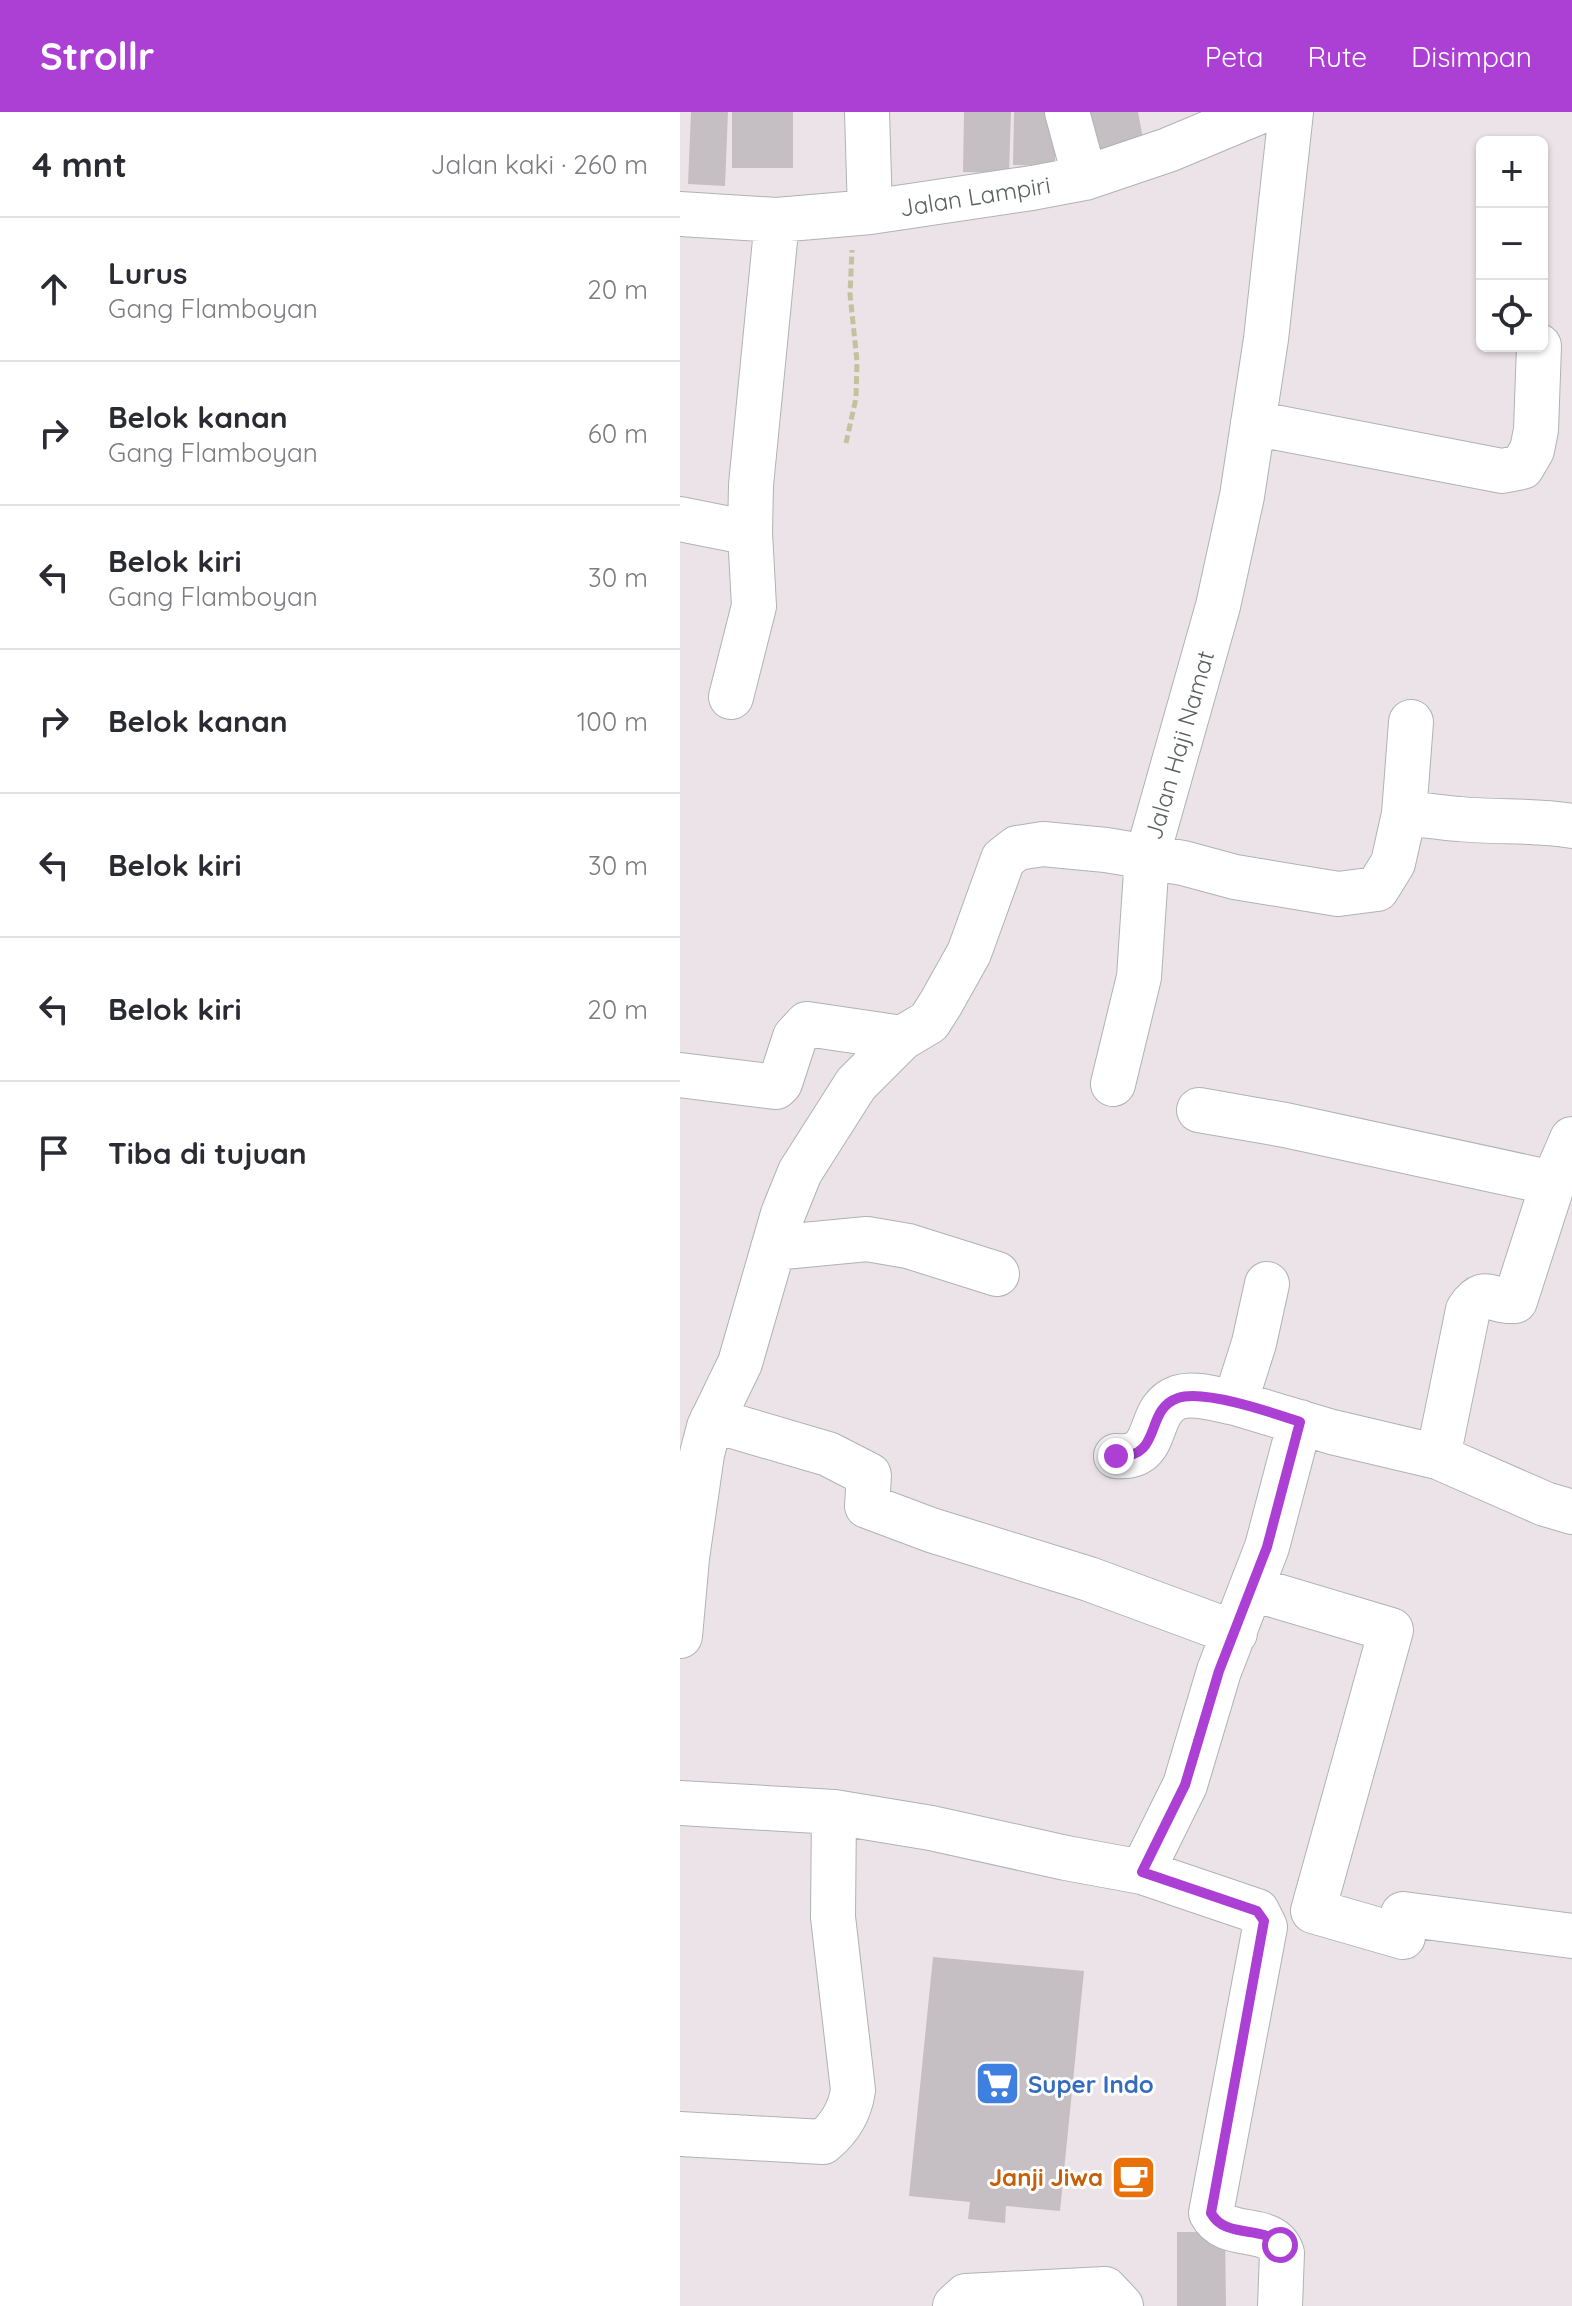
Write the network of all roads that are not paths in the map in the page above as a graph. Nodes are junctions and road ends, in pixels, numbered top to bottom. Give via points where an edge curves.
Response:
1 (867, 112) edge
2 (1067, 112) edge
3 (1259, 112) edge
4 (1291, 112) edge
5 (1085, 178) junction
6 (862, 213) junction
7 (680, 214) edge
8 (777, 220) junction
9 (1539, 352) edge
10 (1253, 423) junction
11 (680, 519) edge
12 (750, 533) junction
13 (731, 697) dead end
14 (1411, 722) dead end
15 (1404, 814) junction
16 (1572, 826) edge
17 (1147, 857) junction
18 (902, 1038) junction
19 (680, 1075) edge
20 (1113, 1084) dead end
21 (1199, 1110) dead end
22 (1572, 1139) edge
23 (1553, 1183) junction
24 (773, 1248) junction
25 (997, 1274) dead end
26 (1267, 1284) dead end
27 (1235, 1403) junction
28 (712, 1420) junction
29 (1300, 1422) junction
30 (1116, 1456) dead end
31 (1438, 1457) junction
32 (1572, 1512) edge
33 (1253, 1589) junction
34 (1235, 1633) junction
35 (680, 1636) edge
36 (680, 1803) edge
37 (834, 1812) junction
38 (1142, 1872) junction
39 (1572, 1936) edge
40 (680, 2134) edge
41 (955, 2306) edge
42 (1121, 2306) edge
43 (1280, 2306) edge

1 - 6 street
2 - 5 street
3 - 5 street, Jalan Lampiri
4 - 10 street, Jalan Haji Namat
5 - 6 street, Jalan Lampiri
6 - 8 street, Jalan Lampiri
7 - 8 street, Jalan Lampiri
8 - 12 street
9 - 10 street via 1536,430 1522,467 1502,471
10 - 17 street, Jalan Haji Namat via 1218,606
11 - 12 street
12 - 13 street via 754,606
14 - 15 street
15 - 16 street
15 - 17 street via 1393,863 1377,889 1323,892
17 - 18 street, Jalan Haji Namat via 1043,844 1010,853 951,987 929,1022
17 - 20 street via 1139,977
18 - 19 street via 807,1024 795,1037 776,1087
18 - 24 street via 856,1084 800,1172
21 - 23 street
22 - 23 street
23 - 31 street via 1515,1301 1483,1295 1468,1310
24 - 25 street via 867,1239
24 - 28 street via 740,1363
26 - 27 street
27 - 29 street
27 - 30 street via 1179,1397 1159,1413 1140,1454
28 - 34 street via 828,1454 869,1475 867,1506
28 - 35 street via 702,1454
29 - 31 street
29 - 33 street
31 - 32 street
33 - 34 street
33 - 39 street via 1391,1630 1313,1911 1403,1937 1403,1914
34 - 38 street via 1185,1785
36 - 37 street
37 - 38 street
37 - 40 street via 833,1917 853,2090 839,2129 823,2142
38 - 43 street via 1257,1911 1264,1921 1211,2213 1228,2229 1274,2238 1280,2245
41 - 42 street via 966,2296 1105,2289

